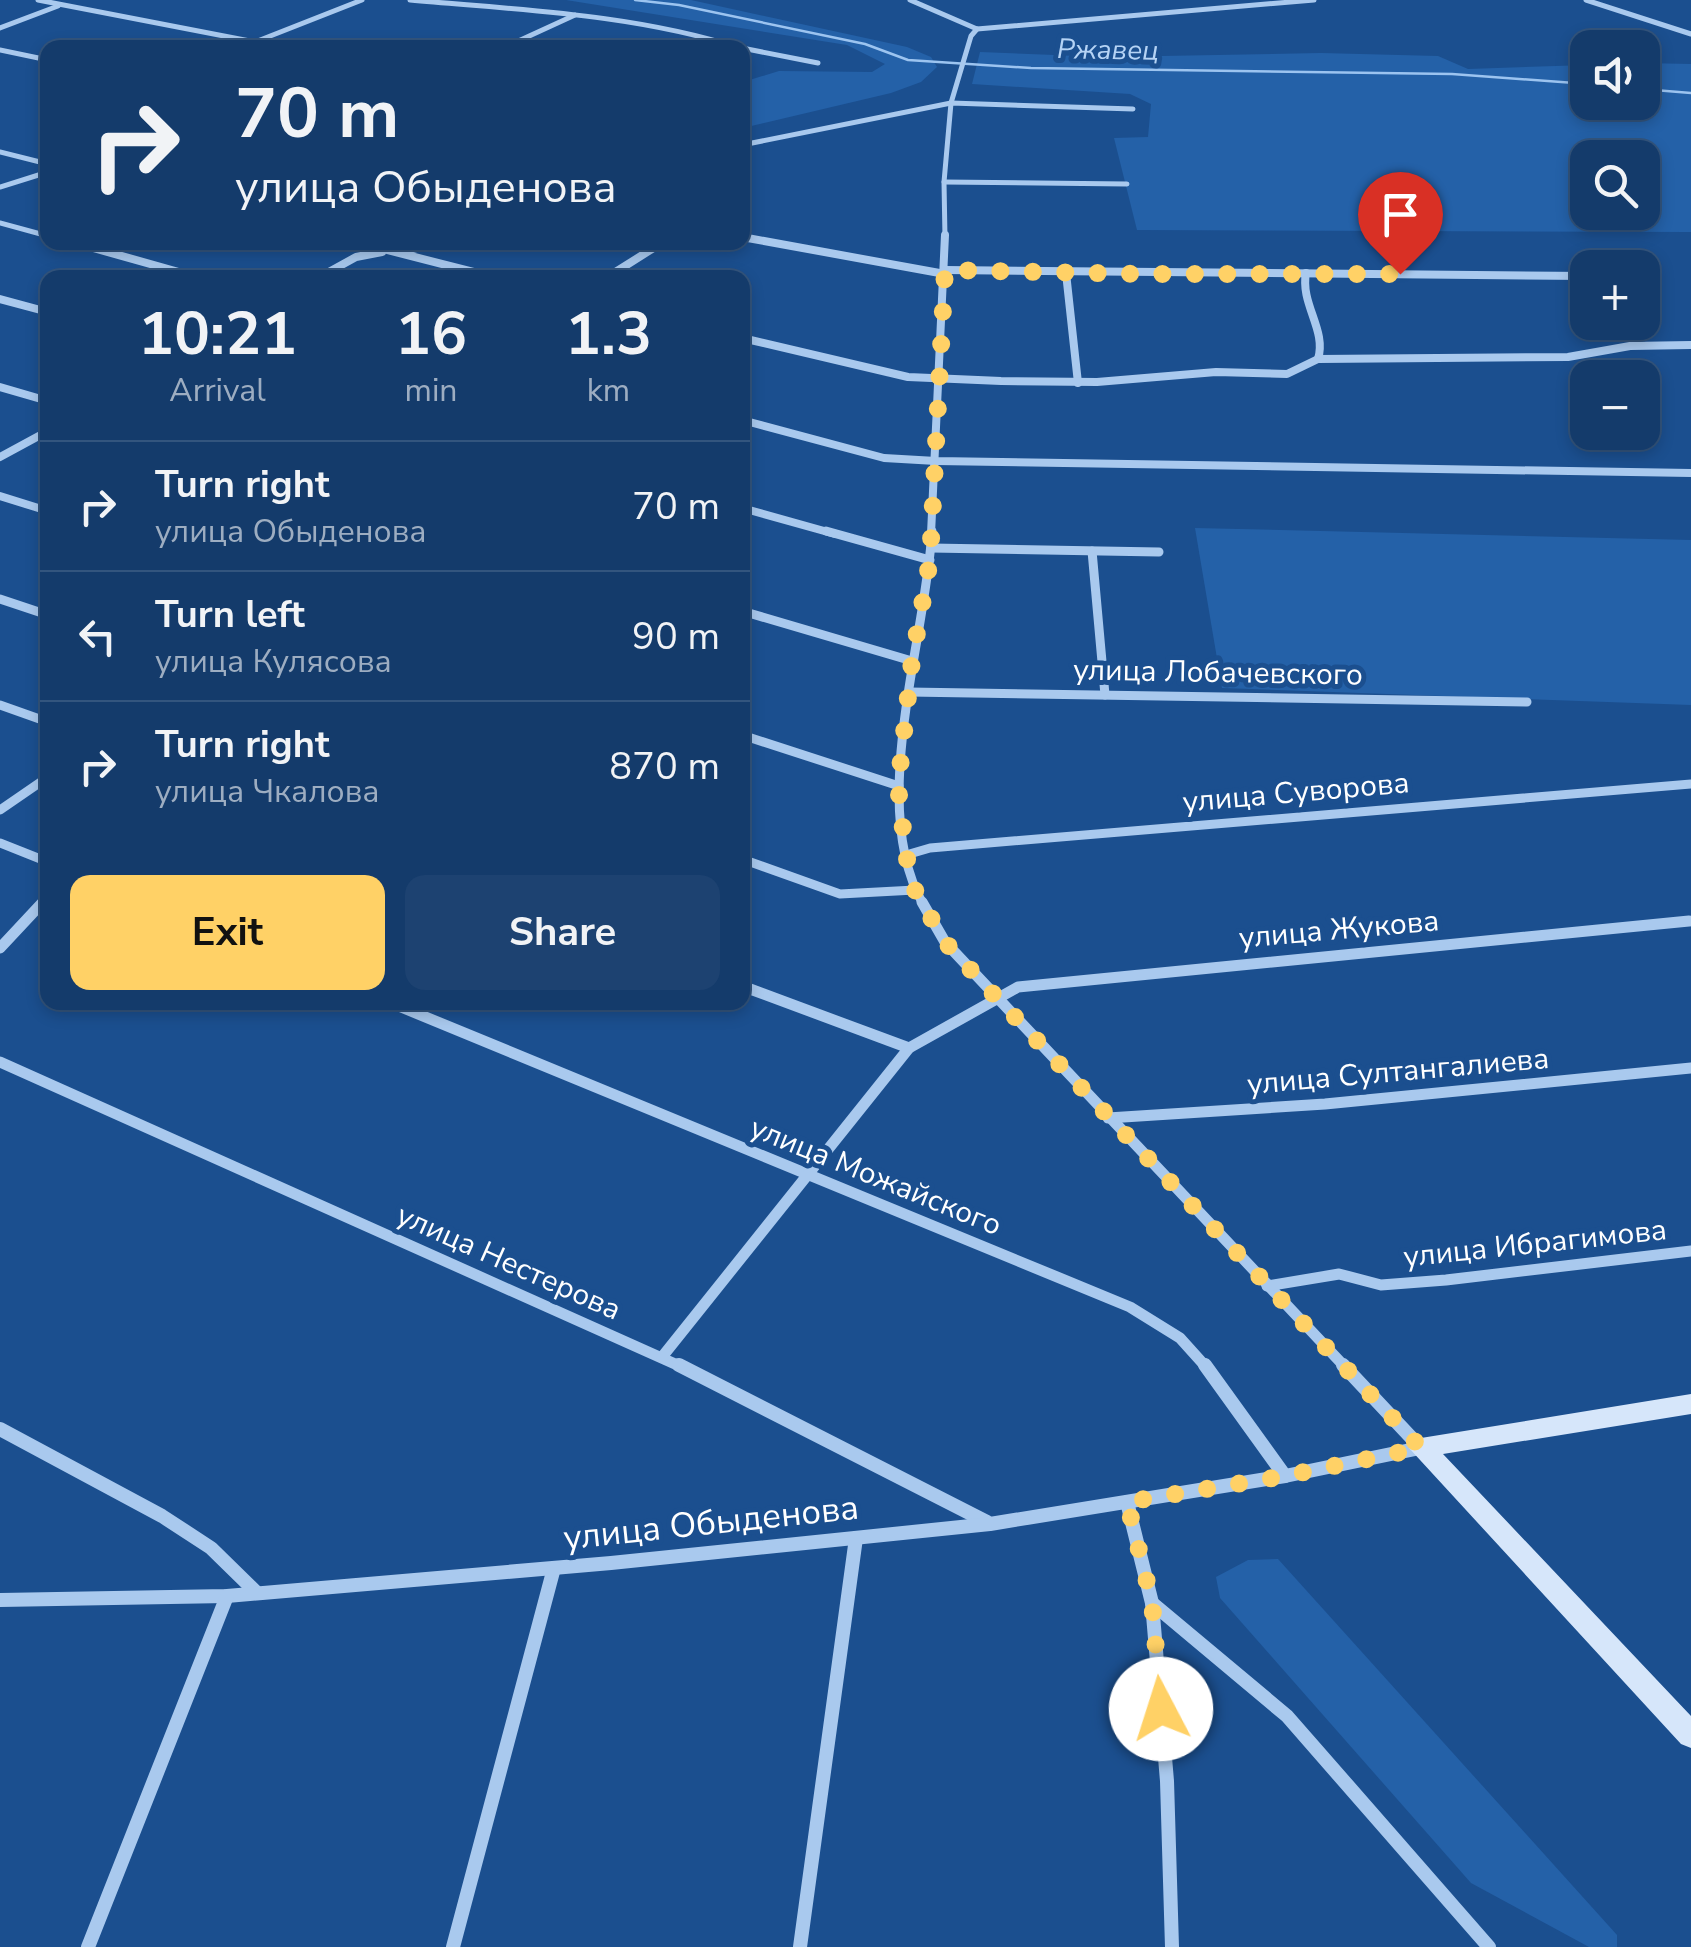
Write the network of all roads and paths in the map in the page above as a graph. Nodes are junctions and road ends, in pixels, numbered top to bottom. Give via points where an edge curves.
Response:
1 (38, 0) edge
2 (362, 0) edge
3 (410, 0) edge
4 (910, 0) edge
5 (1224, 0) edge
6 (1314, 0) edge
7 (1586, 0) edge
8 (64, 2) edge
9 (1237, 6) junction
10 (575, 15) junction
11 (0, 28) edge
12 (977, 29) junction
13 (1691, 34) edge
14 (235, 40) edge
15 (270, 40) edge
16 (520, 40) edge
17 (716, 40) edge
18 (0, 50) edge
19 (750, 50) edge
20 (40, 58) edge
21 (818, 63) dead end
22 (950, 103) junction
23 (1133, 109) dead end
24 (750, 143) edge
25 (0, 152) edge
26 (40, 165) edge
27 (40, 171) edge
28 (944, 182) junction
29 (1127, 184) dead end
30 (0, 187) edge
31 (0, 223) edge
32 (40, 234) edge
33 (750, 239) edge
34 (100, 250) edge
35 (387, 250) edge
36 (404, 250) edge
37 (650, 250) edge
38 (395, 252) junction
39 (172, 270) edge
40 (333, 270) edge
41 (466, 270) edge
42 (619, 270) edge
43 (945, 272) junction
44 (1066, 273) junction
45 (1306, 273) junction
46 (1570, 276) edge
47 (0, 299) edge
48 (40, 310) edge
49 (750, 340) edge
50 (1691, 345) edge
51 (1318, 359) junction
52 (937, 379) junction
53 (1078, 382) junction
54 (0, 387) edge
55 (40, 399) edge
56 (750, 422) edge
57 (40, 435) edge
58 (0, 457) edge
59 (936, 461) junction
60 (1691, 472) edge
61 (0, 496) edge
62 (40, 508) edge
63 (750, 510) edge
64 (931, 548) junction
65 (1092, 551) junction
66 (1159, 552) dead end
67 (930, 560) junction
68 (0, 599) edge
69 (750, 612) edge
70 (40, 613) edge
71 (912, 661) junction
72 (909, 692) junction
73 (1104, 695) junction
74 (1527, 702) dead end
75 (0, 704) edge
76 (40, 719) edge
77 (750, 738) edge
78 (40, 782) edge
79 (1691, 784) edge
80 (898, 786) junction
81 (0, 810) edge
82 (0, 842) edge
83 (906, 855) junction
84 (40, 859) edge
85 (750, 862) edge
86 (915, 890) junction
87 (40, 906) edge
88 (1688, 921) edge
89 (0, 948) edge
90 (750, 989) edge
91 (999, 1001) junction
92 (407, 1010) edge
93 (909, 1048) junction
94 (0, 1062) edge
95 (1691, 1068) edge
96 (1108, 1118) junction
97 (806, 1175) junction
98 (1691, 1252) edge
99 (1266, 1286) junction
100 (662, 1357) junction
101 (1691, 1404) edge
102 (0, 1429) edge
103 (1421, 1448) junction
104 (1285, 1476) junction
105 (1127, 1502) junction
106 (990, 1524) junction
107 (856, 1538) junction
108 (554, 1568) junction
109 (258, 1593) junction
110 (227, 1596) junction
111 (0, 1600) edge
112 (1152, 1602) junction
113 (1691, 1735) edge
114 (88, 1947) edge
115 (454, 1947) edge
116 (800, 1947) edge
117 (1172, 1947) edge
118 (1489, 1947) edge

1 - 8 street
2 - 15 street
3 - 10 street
4 - 12 street
5 - 9 street
6 - 9 street
7 - 13 street
8 - 11 street
8 - 14 street
9 - 12 street
10 - 16 street
10 - 17 street
12 - 22 street
18 - 20 street
19 - 21 street
22 - 23 street
22 - 24 street
22 - 28 street
25 - 26 street
27 - 30 street
28 - 29 street
28 - 43 street
31 - 32 street
33 - 43 street
34 - 39 street
35 - 38 street
36 - 38 street
37 - 42 street
38 - 40 street via 364,254
38 - 41 street
43 - 44 street
43 - 52 street
44 - 45 street
44 - 53 street
45 - 46 street
45 - 51 street via 1305,298 1322,346
47 - 48 street
49 - 52 street
50 - 51 street via 1630,346 1568,358
51 - 53 street via 1286,374
52 - 53 street
52 - 59 street
54 - 55 street
56 - 59 street via 884,458
57 - 58 street
59 - 60 street
59 - 64 street
61 - 62 street
63 - 67 street
64 - 65 street
64 - 67 street
65 - 66 street
65 - 73 street
67 - 71 street
68 - 70 street
69 - 71 street
71 - 72 street
72 - 73 street, улица Лобачевского
72 - 80 street
73 - 74 street, улица Лобачевского
75 - 76 street
77 - 80 street
78 - 81 street
79 - 83 street, улица Суворова
80 - 83 street
82 - 84 street
83 - 86 street
85 - 86 street via 840,894
86 - 91 street via 945,942
87 - 89 street
88 - 91 street, улица Жукова via 1041,982
90 - 93 street
91 - 93 street, улица Жукова
91 - 96 street
92 - 97 street, улица Можайского
93 - 97 street
94 - 100 street, улица Нестерова
95 - 96 street, улица Султангалиева
96 - 99 street
97 - 100 street
97 - 104 street, улица Можайского via 1130,1306 1180,1338
98 - 99 street, улица Ибрагимова via 1446,1280 1380,1285 1339,1274
99 - 103 street
100 - 106 street, улица Нестерова
101 - 103 street
102 - 109 street via 162,1516 210,1548
103 - 104 street, улица Обыденова
103 - 113 street
104 - 105 street, улица Обыденова
105 - 106 street, улица Обыденова
105 - 112 street
106 - 107 street, улица Обыденова
107 - 108 street, улица Обыденова
107 - 116 street
108 - 109 street, улица Обыденова
108 - 115 street
109 - 110 street, улица Обыденова
110 - 111 street, улица Обыденова
110 - 114 street
112 - 117 street via 1168,1780
112 - 118 street via 1287,1716

